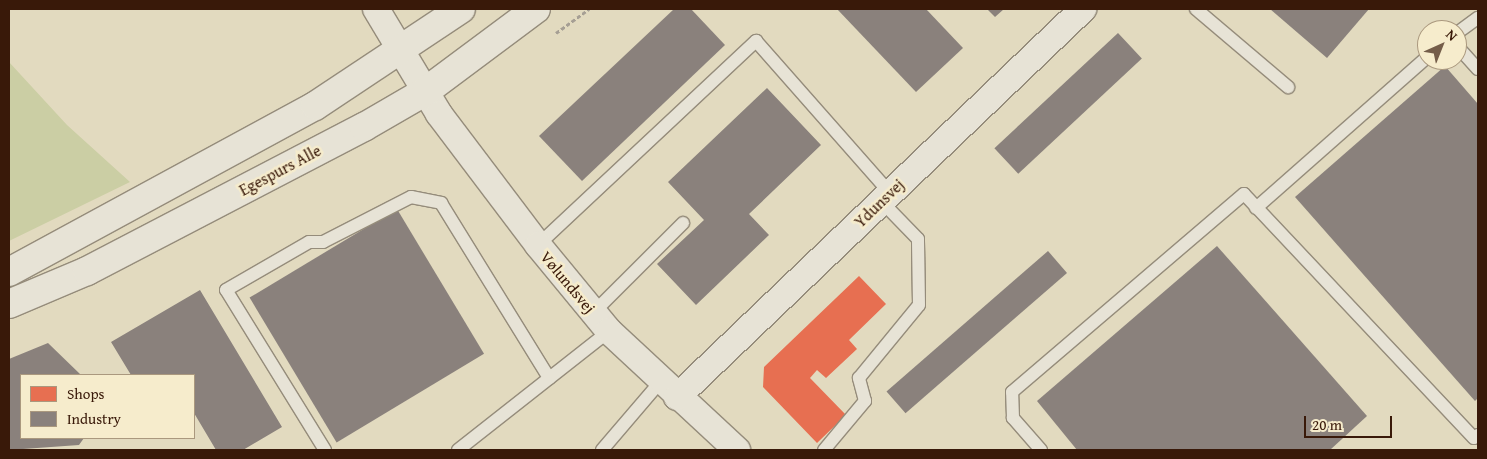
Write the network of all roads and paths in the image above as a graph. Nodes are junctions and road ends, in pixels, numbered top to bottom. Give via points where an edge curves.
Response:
1 (376, 9) edge
2 (461, 9) edge
3 (536, 9) edge
4 (1082, 9) edge
5 (1200, 10) edge
6 (1478, 18) edge
7 (1467, 25) edge
8 (401, 51) junction
9 (1467, 57) edge
10 (1417, 67) edge
11 (1478, 69) edge
12 (1288, 87) dead end
13 (426, 91) junction
14 (885, 197) junction
15 (1256, 208) junction
16 (683, 223) dead end
17 (538, 245) junction
18 (9, 272) edge
19 (9, 304) edge
20 (601, 322) junction
21 (550, 378) junction
22 (668, 389) junction
23 (1478, 435) edge
24 (325, 450) edge
25 (458, 450) edge
26 (602, 450) edge
27 (736, 450) edge
28 (824, 450) edge
29 (1042, 450) edge

1 - 8 street, Vølundsvej
2 - 8 street
3 - 13 street, Egespurs Alle
4 - 14 street, Ydunsvej
5 - 12 lane
6 - 7 lane
8 - 13 street, Vølundsvej
8 - 18 street via 315,106
9 - 11 lane
10 - 15 lane
13 - 17 street, Vølundsvej via 439,114
13 - 19 street, Egespurs Alle via 87,271
14 - 17 lane via 756,41
14 - 22 street, Ydunsvej
14 - 28 lane via 918,239 919,304 859,378 865,401
15 - 23 lane via 1474,438
15 - 29 lane via 1244,194 1012,392 1013,418
16 - 20 lane
17 - 20 street, Vølundsvej
20 - 21 lane
20 - 22 street, Vølundsvej
21 - 24 lane via 440,203 411,197 323,242 309,242 226,290
21 - 25 lane
22 - 26 lane
22 - 27 street, Vølundsvej

